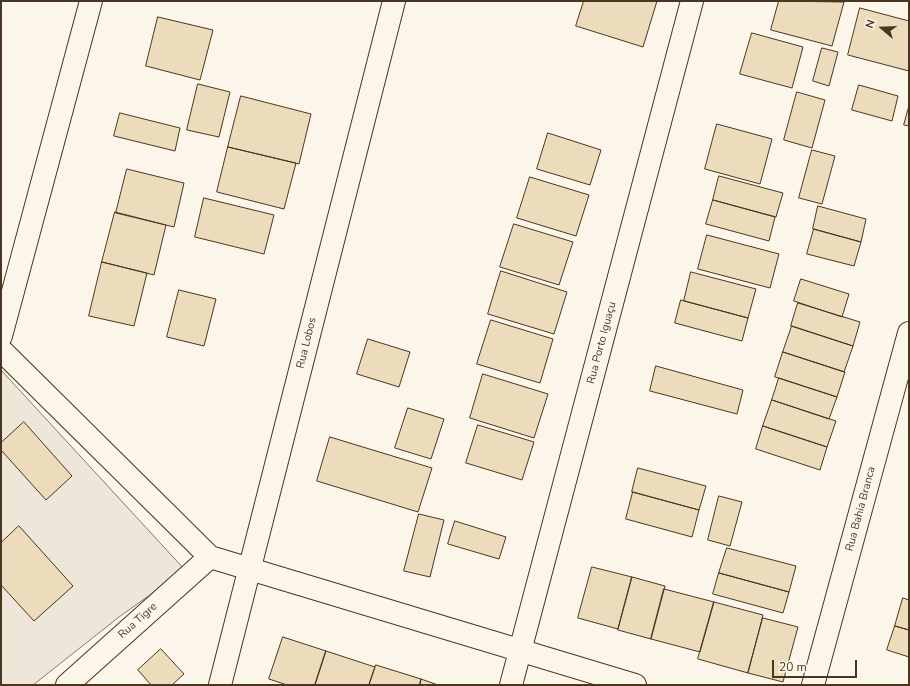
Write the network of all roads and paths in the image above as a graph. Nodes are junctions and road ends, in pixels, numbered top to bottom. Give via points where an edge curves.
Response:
1 (91, 1) edge
2 (394, 1) edge
3 (692, 1) edge
4 (909, 333) edge
5 (1, 336) edge
6 (1, 350) edge
7 (210, 557) junction
8 (250, 569) junction
9 (520, 650) junction
10 (67, 685) edge
11 (220, 685) edge
12 (511, 685) edge
13 (635, 685) edge
14 (812, 685) edge

1 - 5 street
2 - 8 street, Rua Lobos
3 - 9 street, Rua Porto Iguaçu
4 - 14 street, Rua Bahia Branca
6 - 7 street
7 - 8 street
7 - 10 street, Rua Tigre
8 - 9 street
8 - 11 street, Rua Lobos
9 - 12 street, Rua Porto Iguaçu
9 - 13 street

